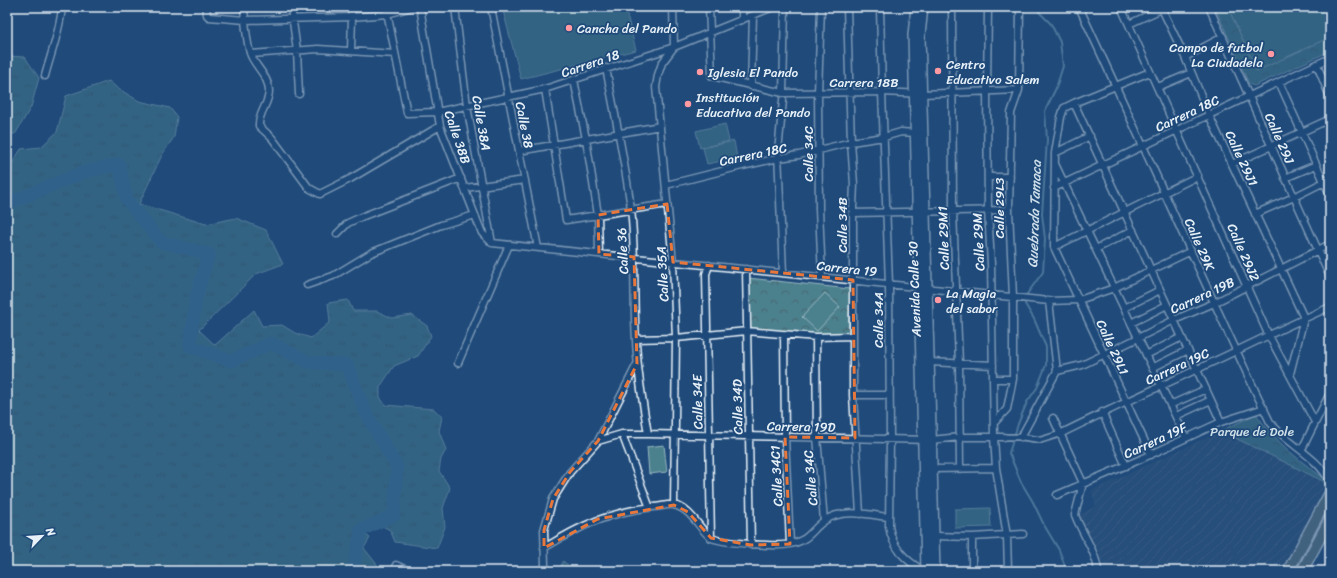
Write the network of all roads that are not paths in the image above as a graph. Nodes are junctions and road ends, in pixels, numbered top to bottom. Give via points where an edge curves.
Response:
1 (62, 7) edge
2 (206, 7) edge
3 (244, 7) edge
4 (291, 7) edge
5 (350, 7) edge
6 (412, 7) edge
7 (420, 7) edge
8 (455, 7) edge
9 (491, 7) edge
10 (673, 7) edge
11 (709, 7) edge
12 (742, 7) edge
13 (773, 7) edge
14 (785, 7) edge
15 (821, 7) edge
16 (847, 7) edge
17 (880, 7) edge
18 (916, 7) edge
19 (923, 7) edge
20 (952, 7) edge
21 (988, 7) edge
22 (1020, 7) edge
23 (1079, 7) edge
24 (1209, 7) edge
25 (1122, 8) edge
26 (1163, 8) edge
27 (387, 10) edge
28 (753, 15) junction
29 (352, 17) junction
30 (293, 18) junction
31 (245, 20) junction
32 (742, 20) junction
33 (1129, 24) junction
34 (710, 33) junction
35 (1223, 37) junction
36 (674, 47) junction
37 (297, 50) junction
38 (351, 51) junction
39 (251, 54) junction
40 (395, 54) junction
41 (1185, 57) junction
42 (1330, 58) edge
43 (1316, 65) junction
44 (606, 68) junction
45 (1150, 72) junction
46 (1191, 73) junction
47 (46, 76) dead end
48 (574, 80) junction
49 (1279, 82) junction
50 (751, 86) junction
51 (1117, 86) junction
52 (1158, 88) junction
53 (546, 89) junction
54 (1018, 90) junction
55 (987, 91) junction
56 (882, 92) junction
57 (818, 93) junction
58 (849, 93) junction
59 (952, 93) junction
60 (299, 94) dead end
61 (918, 94) junction
62 (1249, 96) junction
63 (783, 97) junction
64 (1330, 97) edge
65 (509, 98) junction
66 (1074, 103) junction
67 (467, 106) junction
68 (437, 112) junction
69 (1209, 115) junction
70 (1330, 120) edge
71 (440, 126) junction
72 (660, 126) junction
73 (1177, 130) junction
74 (1302, 132) junction
75 (619, 133) junction
76 (916, 133) junction
77 (1090, 136) junction
78 (884, 137) junction
79 (586, 139) junction
80 (851, 142) junction
81 (554, 145) junction
82 (1271, 145) junction
83 (1143, 146) junction
84 (820, 150) junction
85 (519, 151) junction
86 (1055, 153) junction
87 (779, 158) junction
88 (1054, 162) junction
89 (1232, 164) junction
90 (1316, 164) junction
91 (1103, 165) junction
92 (1198, 176) junction
93 (988, 177) junction
94 (1010, 177) junction
95 (461, 178) junction
96 (1285, 178) junction
97 (525, 180) junction
98 (1328, 180) edge
99 (1064, 183) junction
100 (666, 185) junction
101 (482, 186) junction
102 (465, 188) junction
103 (1054, 188) junction
104 (1164, 192) junction
105 (1330, 195) edge
106 (1294, 197) junction
107 (667, 204) junction
108 (631, 210) junction
109 (988, 210) junction
110 (1009, 210) junction
111 (953, 211) junction
112 (921, 212) junction
113 (1124, 212) junction
114 (853, 213) junction
115 (887, 213) junction
116 (1255, 214) junction
117 (475, 215) junction
118 (598, 215) junction
119 (1133, 230) junction
120 (1087, 231) junction
121 (337, 234) dead end
122 (492, 243) junction
123 (1330, 244) edge
124 (508, 245) junction
125 (1054, 247) junction
126 (538, 248) junction
127 (1096, 249) junction
128 (1318, 249) junction
129 (1191, 251) junction
130 (599, 254) junction
131 (634, 257) junction
132 (673, 262) junction
133 (709, 265) junction
134 (746, 269) junction
135 (1281, 269) junction
136 (1151, 270) junction
137 (783, 273) junction
138 (822, 277) junction
139 (1330, 277) edge
140 (854, 280) junction
141 (889, 284) junction
142 (307, 285) dead end
143 (1248, 286) junction
144 (924, 288) junction
145 (1114, 288) junction
146 (1160, 290) junction
147 (956, 291) junction
148 (991, 294) junction
149 (1013, 297) junction
150 (1079, 300) junction
151 (1049, 301) junction
152 (1214, 303) junction
153 (1167, 305) junction
154 (1330, 307) edge
155 (1124, 308) junction
156 (1304, 318) junction
157 (1174, 320) junction
158 (1131, 323) junction
159 (747, 331) junction
160 (1268, 334) junction
161 (707, 335) junction
162 (784, 335) junction
163 (853, 336) junction
164 (816, 337) junction
165 (1182, 337) junction
166 (676, 338) junction
167 (1138, 338) junction
168 (636, 339) junction
169 (1188, 350) junction
170 (1236, 351) junction
171 (1104, 354) junction
172 (1146, 355) junction
173 (929, 362) junction
174 (458, 363) dead end
175 (959, 363) junction
176 (637, 364) junction
177 (993, 365) junction
178 (1152, 368) junction
179 (1196, 368) junction
180 (1057, 371) junction
181 (1290, 374) junction
182 (994, 379) junction
183 (1014, 379) junction
184 (1161, 385) junction
185 (1206, 389) junction
186 (1330, 393) edge
187 (853, 394) junction
188 (889, 395) junction
189 (1211, 400) junction
190 (1126, 401) junction
191 (1170, 405) junction
192 (1264, 408) junction
193 (1102, 412) junction
194 (1176, 416) junction
195 (1053, 418) dead end
196 (1221, 422) junction
197 (1315, 422) junction
198 (994, 423) junction
199 (622, 434) junction
200 (648, 434) junction
201 (676, 434) junction
202 (1060, 434) junction
203 (708, 435) junction
204 (749, 436) junction
205 (785, 436) junction
206 (817, 437) junction
207 (960, 437) junction
208 (994, 437) junction
209 (1004, 437) joint
210 (1019, 437) junction
211 (855, 438) junction
212 (1186, 438) junction
213 (890, 439) junction
214 (927, 440) junction
215 (598, 441) junction
216 (1302, 449) junction
217 (1151, 455) junction
218 (1126, 466) junction
219 (996, 468) junction
220 (932, 469) junction
221 (960, 469) junction
222 (1328, 472) edge
223 (1330, 482) edge
224 (1083, 483) junction
225 (1330, 493) edge
226 (1057, 495) dead end
227 (674, 505) junction
228 (650, 508) junction
229 (860, 514) junction
230 (889, 517) junction
231 (1330, 520) edge
232 (824, 521) junction
233 (1023, 534) dead end
234 (934, 536) junction
235 (1006, 536) junction
236 (972, 537) junction
237 (711, 538) junction
238 (790, 544) junction
239 (751, 545) junction
240 (544, 548) junction
241 (396, 565) dead end
242 (409, 571) edge
243 (542, 571) edge
244 (925, 571) edge
245 (935, 571) edge
246 (972, 571) edge
247 (1008, 571) edge
248 (1098, 571) edge
249 (1288, 571) edge
250 (1302, 571) edge

1 - 47 street via 59,30
2 - 31 street via 209,17
3 - 31 street
4 - 30 street
5 - 29 street
6 - 27 street
7 - 68 street, Calle 38B
8 - 67 street, Calle 38A
9 - 65 street, Calle 38
10 - 36 street
11 - 34 street
12 - 32 street
13 - 28 street, Carrera 18
14 - 63 street
15 - 57 street, Calle 34C
16 - 58 street, Calle 34B
17 - 56 street, Calle 34A
18 - 61 main road, Avenida Calle 30 via 913,35
19 - 61 main road, Avenida Calle 30
20 - 59 street, Calle 29M1
21 - 55 street, Calle 29M
22 - 54 street, Calle 29L3
23 - 51 street, Calle 29K
24 - 35 street, Calle 29J
25 - 33 street, Calle 29J2
26 - 33 street
26 - 41 street, Calle 29J1
27 - 29 street
27 - 40 street
28 - 32 street, Carrera 18
28 - 50 street
29 - 30 street
29 - 38 street
30 - 31 street
30 - 37 street
31 - 39 street
32 - 34 street, Carrera 18
33 - 45 street, Calle 29J2
34 - 36 street, Carrera 18
34 - 50 street, Carrera 18B via 712,76
35 - 41 street
35 - 62 street, Calle 29J
36 - 44 street, Carrera 18
36 - 72 street, Calle 35A via 662,63 658,75 656,88
37 - 38 street
37 - 39 street
37 - 60 street
38 - 40 street
39 - 71 street via 265,76 270,90 268,102 258,120 259,126 272,138 309,188 320,194
40 - 68 street, Carrera 18 via 407,113
41 - 46 street, Calle 29J1
42 - 43 street, Carrera 18C
43 - 49 street, Carrera 18C
43 - 64 street
44 - 48 street, Carrera 18
44 - 75 street, Calle 36
45 - 51 street
45 - 52 street, Calle 29J2
46 - 52 street
46 - 69 street, Calle 29J1
48 - 53 street, Carrera 18
48 - 79 street
49 - 62 street, Carrera 18C
49 - 74 street
50 - 63 street, Carrera 18B
51 - 66 street
51 - 83 street, Calle 29K
52 - 73 street, Calle 29J2
53 - 65 street, Carrera 18
53 - 81 street
54 - 55 street, Carrera 18B
54 - 94 street, Calle 29L3 via 1011,113
55 - 59 street, Carrera 18B
55 - 93 street, Calle 29M
56 - 58 street, Carrera 18B
56 - 61 street, Carrera 18B
56 - 78 street, Calle 34A
57 - 58 street, Carrera 18B
57 - 63 street, Carrera 18B
57 - 84 street, Calle 34C
58 - 80 street, Calle 34B
59 - 61 street, Carrera 18B
59 - 111 street, Calle 29M1
61 - 76 main road, Avenida Calle 30
61 - 112 main road, Avenida Calle 30
62 - 69 street, Carrera 18C
62 - 82 street, Calle 29J
63 - 87 street
65 - 67 street, Carrera 18
65 - 85 street, Calle 38
66 - 77 street
66 - 86 street via 1064,108
67 - 68 street, Carrera 18
67 - 101 street, Calle 38A
68 - 71 street, Calle 38B
69 - 73 street, Carrera 18C
69 - 89 street, Calle 29J1
70 - 74 street
71 - 95 street, Calle 38B
72 - 75 street
72 - 100 street, Calle 35A
73 - 83 street, Carrera 18C
73 - 92 street, Calle 29J2
74 - 82 street
74 - 90 street
75 - 79 street
75 - 108 street, Calle 36
76 - 78 street, Carrera 18C via 901,132
76 - 112 main road, Avenida Calle 30
77 - 86 street
77 - 91 street
78 - 80 street, Carrera 18C
78 - 115 street, Calle 34A
79 - 81 street
79 - 118 street
80 - 84 street, Carrera 18C
80 - 114 street, Calle 34B
81 - 85 street
81 - 118 street via 566,220
82 - 89 street
82 - 96 street, Calle 29J
83 - 91 street, Carrera 18C
83 - 104 street, Calle 29K
84 - 87 street, Carrera 18C
84 - 138 street, Calle 34C
85 - 97 street, Calle 38
86 - 88 street
87 - 100 street, Carrera 18C
87 - 137 street
88 - 99 street
88 - 103 street
89 - 116 street, Calle 29J1
90 - 96 street
90 - 98 street
91 - 99 street, Carrera 18C
91 - 113 street
92 - 104 street
92 - 143 street, Calle 29J2
93 - 94 street
93 - 109 street, Calle 29M
94 - 110 street, Calle 29L3
95 - 102 street, Calle 38B
95 - 121 street via 361,217 348,223
96 - 106 street, Calle 29J
97 - 101 street
97 - 126 street, Calle 38
98 - 105 street
98 - 106 street
99 - 103 street, Carrera 18C
99 - 120 street
100 - 107 street, Calle 35A
101 - 102 street
101 - 122 street, Calle 38A
102 - 117 street, Calle 38B
103 - 125 street
104 - 113 street
104 - 129 street, Calle 29K
106 - 116 street
106 - 128 street, Calle 29J
107 - 108 street
107 - 132 street, Calle 35A
108 - 118 street
108 - 131 street, Calle 36
109 - 110 street
109 - 111 street
109 - 148 street, Calle 29M
110 - 149 street, Calle 29L3
111 - 112 street
111 - 147 street, Calle 29M1
112 - 115 street
112 - 144 main road, Avenida Calle 30
113 - 119 street
113 - 120 street
114 - 115 street
114 - 140 street, Calle 34B
115 - 141 street, Calle 34A
116 - 135 street, Calle 29J1
117 - 122 street, Calle 38B via 482,233
117 - 142 street via 441,225 371,253 333,276
118 - 130 street
119 - 127 street
119 - 136 street
120 - 125 street
120 - 127 street
122 - 124 street, Carrera 19
123 - 128 street, Carrera 19B
124 - 126 street, Carrera 19
124 - 174 street
125 - 150 street, Calle 29L1
126 - 130 street, Carrera 19
127 - 145 street
128 - 135 street, Carrera 19B
128 - 139 street, Calle 29J
129 - 136 street, Carrera 19
129 - 152 street, Calle 29K
130 - 131 street, Carrera 19
131 - 132 street, Carrera 19
131 - 168 street, Calle 36
132 - 133 street, Carrera 19
132 - 166 street, Calle 35A
133 - 134 street, Carrera 19
133 - 161 street, Calle 34E via 706,274
134 - 137 street, Carrera 19
134 - 159 street, Calle 34D
135 - 143 street, Carrera 19B
135 - 156 street, Calle 29J1
136 - 145 street, Carrera 19
136 - 146 street
137 - 138 street, Carrera 19
138 - 140 street, Carrera 19
140 - 141 street, Carrera 19
140 - 163 street, Calle 34B
141 - 144 street, Carrera 19
141 - 188 street, Calle 34A
143 - 152 street, Carrera 19B
143 - 160 street, Calle 29J2
144 - 147 street, Carrera 19
144 - 173 main road, Avenida Calle 30
144 - 214 main road, Avenida Calle 30
145 - 150 street, Carrera 19
145 - 155 street
146 - 153 street
146 - 155 street
147 - 148 street, Carrera 19
147 - 175 street, Calle 29M1
148 - 149 street, Carrera 19
148 - 177 street, Calle 29M
149 - 151 street, Carrera 19
149 - 183 street, Calle 29L3
150 - 151 street, Carrera 19
150 - 171 street, Calle 29L1
151 - 180 street
152 - 157 street, Carrera 19B
152 - 170 street, Calle 29K
153 - 157 street
153 - 158 street
154 - 156 street, Carrera 19C
155 - 158 street
156 - 160 street, Carrera 19C
156 - 181 street
157 - 165 street
157 - 167 street, Carrera 19B
158 - 167 street
159 - 161 street
159 - 162 street
159 - 204 street, Calle 34D
160 - 170 street, Carrera 19C
160 - 181 street, Calle 29J2
161 - 166 street
161 - 203 street, Calle 34E
162 - 164 street
162 - 205 street, Calle 34C1
163 - 164 street
163 - 187 street, Calle 34B
164 - 206 street, Calle 34C
165 - 169 street
165 - 172 street
166 - 168 street
166 - 201 street, Calle 35A
167 - 171 street, Carrera 19B
167 - 172 street
168 - 176 street, Calle 36
169 - 178 street
169 - 179 street
170 - 179 street, Carrera 19C
170 - 192 street, Calle 29K
171 - 180 street, Carrera 19B
171 - 190 street, Calle 29L1
172 - 178 street
173 - 175 street
173 - 214 main road, Avenida Calle 30
175 - 177 street
175 - 207 street, Calle 29M1
176 - 200 street, Calle 36
176 - 215 street
177 - 182 street, Calle 29M
178 - 184 street
179 - 184 street, Carrera 19C
179 - 185 street
180 - 210 street
181 - 197 street, Calle 29J2
182 - 183 street
182 - 198 street, Calle 29M
183 - 198 street, Calle 29L3 via 1007,409
184 - 190 street, Carrera 19C
184 - 191 street
185 - 189 street
185 - 191 street
186 - 197 street
187 - 188 street
187 - 211 street, Calle 34B
188 - 213 street, Calle 34A
189 - 194 street
189 - 196 street
190 - 193 street, Carrera 19C
190 - 217 street, Calle 29L1
191 - 194 street
192 - 196 street, Carrera 19F
192 - 216 street, Calle 29K via 1277,431
193 - 202 street, Carrera 19C
193 - 218 street
194 - 212 street
195 - 202 street
196 - 212 street, Carrera 19F
197 - 216 street
198 - 208 street, Calle 29M
199 - 200 street, Carrera 19D
199 - 215 street, Carrera 19D
199 - 228 street
200 - 201 street, Carrera 19D
201 - 203 street, Carrera 19D
201 - 227 street, Calle 35A
202 - 210 street via 1041,440
202 - 224 street
203 - 204 street, Carrera 19D
203 - 237 street, Calle 34E
204 - 205 street, Carrera 19D
204 - 239 street, Calle 34D
205 - 206 street, Carrera 19D
205 - 238 street, Calle 34C1
206 - 211 street, Carrera 19D
206 - 232 street, Calle 34C
207 - 208 street, Carrera 19D
207 - 214 street, Carrera 19D
207 - 221 street, Calle 29M1
208 - 209 street, Carrera 19D
208 - 219 street, Calle 29M
209 - 210 street
211 - 213 street, Carrera 19D
211 - 229 street, Calle 34B
212 - 217 street, Carrera 19F
213 - 214 street, Carrera 19D
213 - 230 street, Calle 34A
214 - 220 main road, Avenida Calle 30
214 - 244 main road, Avenida Calle 30
215 - 240 street via 570,472 553,499 544,530
216 - 222 street, Calle 29K
217 - 218 street, Carrera 19F
218 - 224 street, Carrera 19F
219 - 221 street
219 - 235 street, Calle 29M
220 - 221 street
220 - 234 main road, Avenida Calle 30
222 - 223 street, Calle 29K
224 - 226 street, Carrera 19F
224 - 248 street via 1075,515 1089,543
225 - 249 main road
227 - 228 street
227 - 237 street via 688,512
228 - 240 street via 598,519
229 - 230 street
229 - 232 street via 838,515
230 - 244 street, Calle 34A via 891,537 903,556
231 - 250 main road
232 - 238 street via 806,539
233 - 235 street
234 - 236 street
234 - 245 main road, Avenida Calle 30
235 - 236 street
235 - 247 street, Calle 29M
236 - 246 street
237 - 239 street
238 - 239 street
240 - 243 street via 545,565
241 - 242 street

